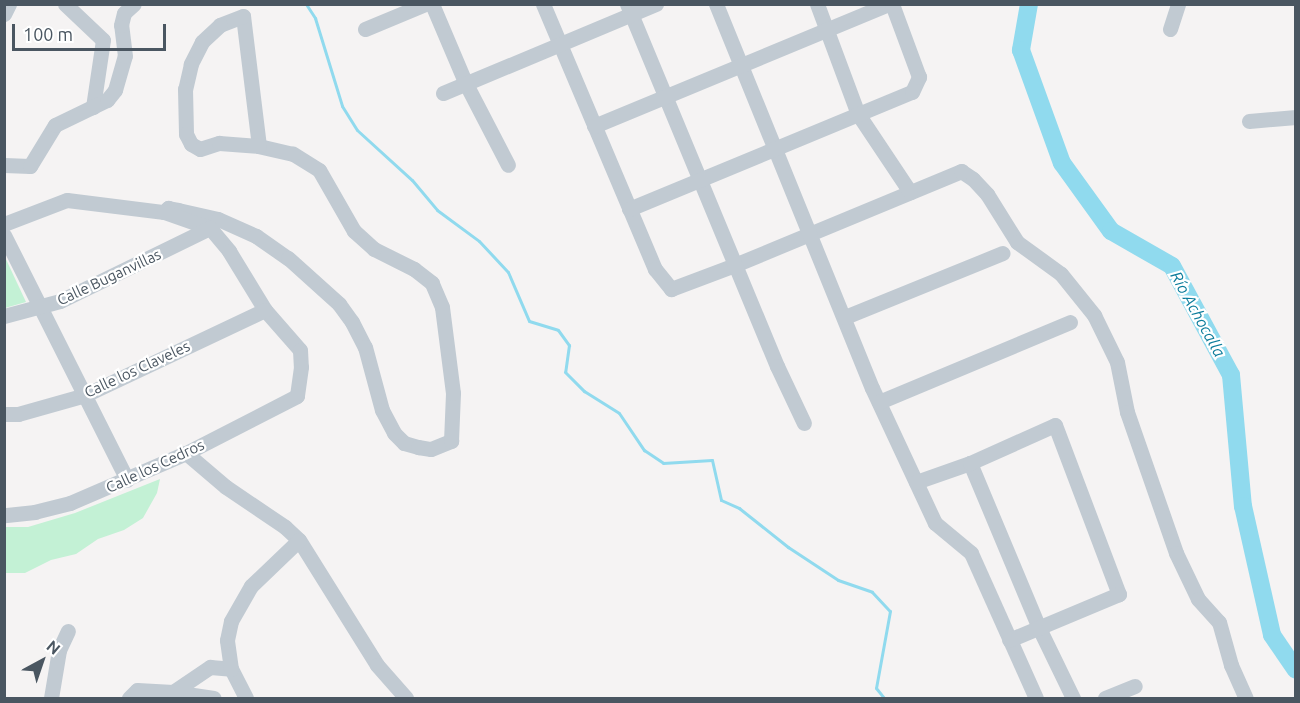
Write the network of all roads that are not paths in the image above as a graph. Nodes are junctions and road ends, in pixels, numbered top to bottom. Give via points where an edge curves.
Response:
1 (9, 4) edge
2 (64, 4) edge
3 (425, 4) edge
4 (432, 4) edge
5 (543, 4) edge
6 (656, 4) edge
7 (716, 4) edge
8 (817, 4) edge
9 (890, 4) edge
10 (1178, 4) edge
11 (130, 6) edge
12 (629, 10) edge
13 (4, 15) edge
14 (365, 29) dead end
15 (1170, 29) dead end
16 (825, 31) junction
17 (560, 45) junction
18 (741, 65) junction
19 (466, 84) junction
20 (443, 93) dead end
21 (665, 97) junction
22 (93, 107) junction
23 (858, 114) junction
24 (1296, 117) edge
25 (1249, 121) dead end
26 (594, 126) junction
27 (259, 146) junction
28 (776, 148) junction
29 (4, 165) edge
30 (508, 165) dead end
31 (699, 180) junction
32 (910, 192) junction
33 (629, 208) junction
34 (164, 212) junction
35 (4, 224) edge
36 (210, 228) junction
37 (811, 233) junction
38 (4, 235) edge
39 (1003, 253) dead end
40 (735, 265) junction
41 (42, 308) junction
42 (265, 310) junction
43 (4, 316) edge
44 (845, 318) junction
45 (1070, 322) dead end
46 (85, 394) junction
47 (879, 402) junction
48 (4, 414) edge
49 (804, 423) dead end
50 (186, 453) junction
51 (970, 463) junction
52 (127, 480) junction
53 (916, 482) junction
54 (4, 515) edge
55 (300, 540) junction
56 (1039, 628) junction
57 (68, 631) dead end
58 (1010, 640) junction
59 (231, 669) junction
60 (1135, 686) dead end
61 (173, 692) junction
62 (51, 699) edge
63 (129, 699) edge
64 (214, 699) edge
65 (246, 699) edge
66 (406, 699) edge
67 (1036, 699) edge
68 (1073, 699) edge
69 (1105, 699) edge
70 (1246, 699) edge

1 - 13 street
2 - 22 street via 103,39
3 - 14 street
4 - 19 street
5 - 17 street
6 - 12 street
7 - 18 street
8 - 16 street
9 - 16 street
9 - 23 street via 919,77 912,92
10 - 15 street
11 - 22 street via 121,24 125,56 120,75 107,100
12 - 17 street
12 - 21 street
16 - 18 street
16 - 23 street
17 - 19 street
17 - 26 street
18 - 21 street
18 - 28 street
19 - 20 street
19 - 30 street
21 - 26 street
21 - 31 street
22 - 29 street via 55,125 30,166
23 - 28 street
23 - 32 street
24 - 25 street
26 - 33 street
27 - 27 street via 219,142 200,149 191,144 186,134 185,89 191,64 202,42 220,25 243,16
27 - 34 street via 293,154 319,170 354,231 374,249 432,283 442,307 453,393 451,441 431,449 404,443 393,433 382,410 365,347 352,322 339,304 288,258 256,236 218,219 168,208
28 - 31 street
28 - 37 street
31 - 33 street
31 - 40 street
32 - 37 street
32 - 70 street via 961,171 987,194 1017,242 1061,274 1094,315 1117,362 1127,412 1176,553 1198,599 1219,622
33 - 40 street via 655,269 671,289
34 - 35 street via 67,200
34 - 36 street
36 - 41 street, Calle Buganvillas
36 - 42 street
37 - 40 street
37 - 44 street
38 - 41 street
39 - 44 street
40 - 49 street
41 - 43 street, Calle Buganvillas
41 - 46 street
42 - 46 street, Calle los Claveles
42 - 50 street, Calle los Cedros via 300,350 297,396
44 - 47 street
45 - 47 street
46 - 48 street, Calle los Claveles via 18,414
46 - 52 street
47 - 53 street
50 - 52 street, Calle los Cedros
50 - 55 street
51 - 53 street
51 - 56 street
51 - 56 street via 1055,425 1119,594
52 - 54 street, Calle los Cedros via 70,503
53 - 58 street via 935,523 971,553
55 - 59 street via 261,574 235,610 227,636
55 - 66 street via 377,665
56 - 58 street
56 - 68 street
57 - 62 street via 59,650
58 - 67 street
59 - 61 street via 210,667
59 - 65 street
60 - 69 street
61 - 63 street via 137,690
61 - 64 street

